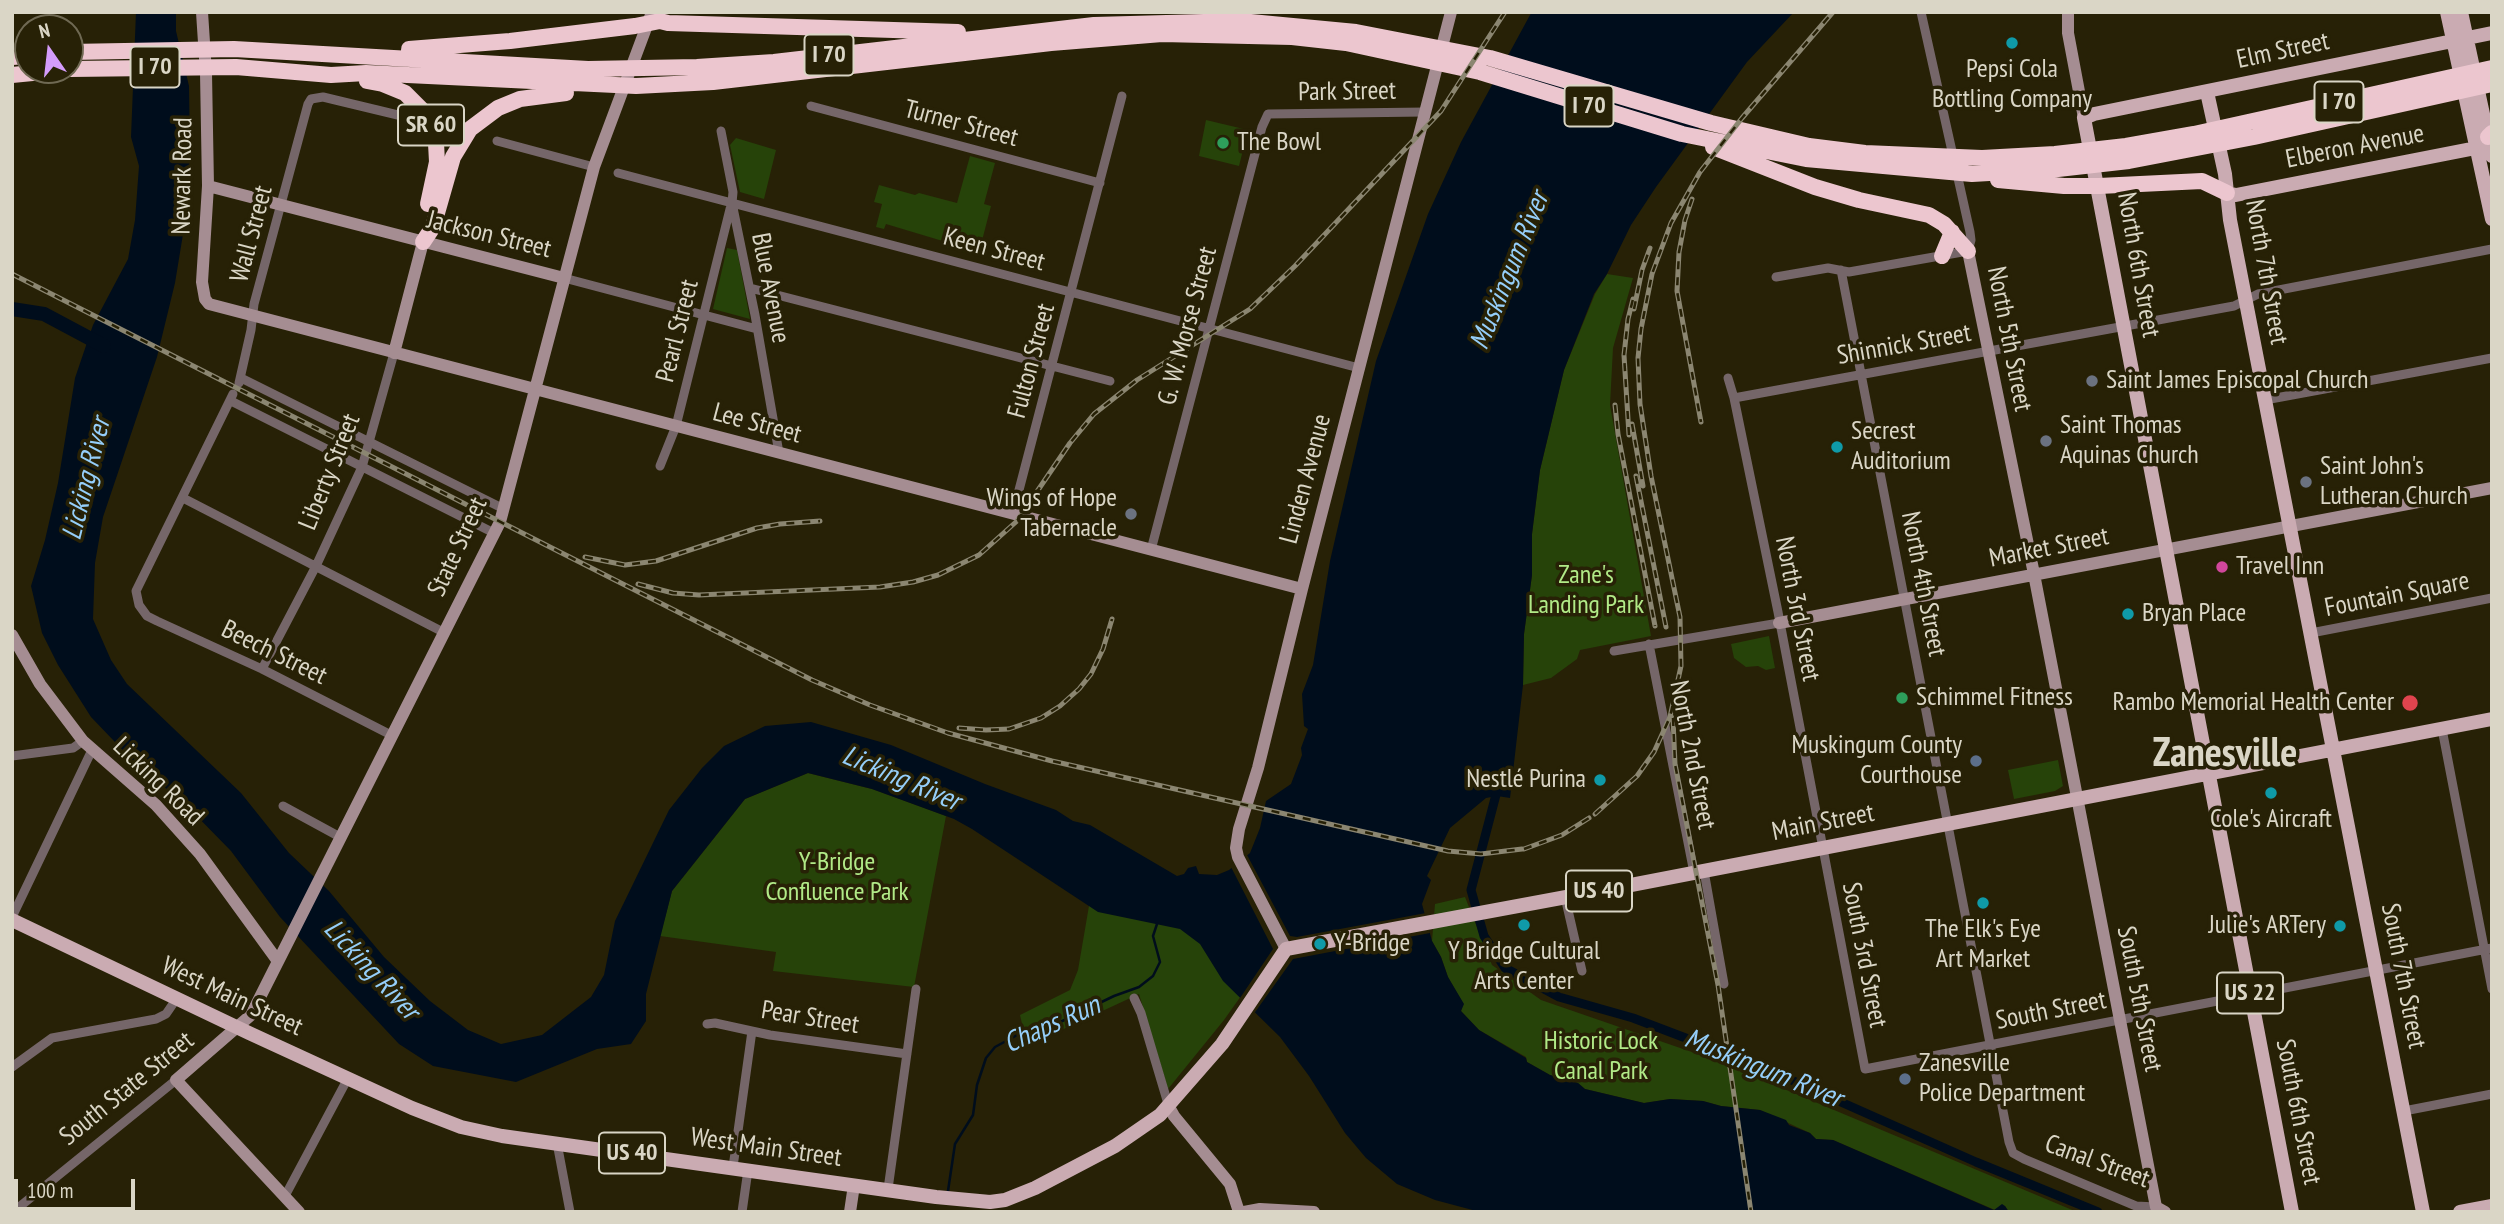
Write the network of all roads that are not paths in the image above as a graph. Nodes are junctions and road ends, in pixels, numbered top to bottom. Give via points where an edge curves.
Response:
1 (202, 12) edge
2 (1451, 12) edge
3 (1921, 12) edge
4 (2068, 12) edge
5 (2447, 12) edge
6 (2461, 12) edge
7 (650, 18) edge
8 (1013, 33) junction
9 (2492, 33) edge
10 (2459, 39) junction
11 (1421, 51) junction
12 (84, 52) edge
13 (326, 54) junction
14 (2492, 68) edge
15 (84, 70) edge
16 (331, 75) junction
17 (2492, 83) edge
18 (636, 86) junction
19 (2431, 90) junction
20 (2207, 92) junction
21 (1122, 96) dead end
22 (811, 106) dead end
23 (1425, 112) junction
24 (1268, 114) joint
25 (401, 116) dead end
26 (2084, 118) junction
27 (721, 131) dead end
28 (2485, 139) edge
29 (497, 141) dead end
30 (1757, 148) junction
31 (2492, 156) edge
32 (2056, 161) junction
33 (1933, 164) junction
34 (594, 167) junction
35 (618, 173) dead end
36 (1972, 174) junction
37 (1100, 183) junction
38 (208, 186) junction
39 (2227, 193) junction
40 (732, 203) junction
41 (282, 205) junction
42 (2492, 219) edge
43 (1952, 232) junction
44 (423, 242) junction
45 (2492, 249) edge
46 (1968, 250) junction
47 (1942, 256) junction
48 (1840, 270) junction
49 (1776, 277) dead end
50 (565, 278) junction
51 (750, 288) junction
52 (1072, 292) junction
53 (205, 299) joint
54 (2246, 300) junction
55 (704, 315) junction
56 (253, 317) junction
57 (2124, 326) junction
58 (1210, 327) junction
59 (757, 329) junction
60 (1989, 351) junction
61 (394, 353) junction
62 (2492, 358) edge
63 (1052, 366) junction
64 (1359, 368) junction
65 (1861, 374) junction
66 (1728, 378) dead end
67 (1110, 381) dead end
68 (536, 390) junction
69 (1734, 398) junction
70 (2265, 400) junction
71 (676, 426) junction
72 (370, 442) junction
73 (779, 453) junction
74 (362, 467) junction
75 (660, 467) dead end
76 (2492, 488) edge
77 (183, 498) junction
78 (504, 509) junction
79 (1013, 513) junction
80 (2291, 526) junction
81 (494, 533) junction
82 (1151, 550) junction
83 (2166, 550) junction
84 (316, 566) junction
85 (2034, 574) junction
86 (1301, 589) junction
87 (1905, 598) junction
88 (2492, 598) edge
89 (1779, 623) junction
90 (443, 632) junction
91 (2311, 633) junction
92 (12, 635) edge
93 (1648, 644) junction
94 (1614, 651) dead end
95 (262, 669) junction
96 (2492, 719) edge
97 (2442, 729) junction
98 (393, 736) junction
99 (88, 746) junction
100 (2334, 749) junction
101 (13, 758) edge
102 (2208, 774) junction
103 (2078, 799) junction
104 (283, 806) dead end
105 (1948, 824) junction
106 (340, 837) junction
107 (1822, 849) junction
108 (1699, 872) junction
109 (1565, 897) junction
110 (12, 918) edge
111 (1286, 949) junction
112 (2488, 949) edge
113 (279, 956) junction
114 (1581, 971) dead end
115 (2377, 971) junction
116 (1724, 984) dead end
117 (916, 989) dead end
118 (2492, 989) edge
119 (2251, 996) junction
120 (177, 998) junction
121 (1134, 998) dead end
122 (2120, 1020) junction
123 (707, 1024) dead end
124 (238, 1027) junction
125 (752, 1031) junction
126 (1991, 1044) junction
127 (907, 1054) junction
128 (12, 1067) edge
129 (1865, 1069) joint
130 (348, 1078) junction
131 (176, 1080) junction
132 (2492, 1094) edge
133 (1169, 1107) junction
134 (2404, 1111) junction
135 (557, 1143) junction
136 (2013, 1153) joint
137 (733, 1167) junction
138 (748, 1170) junction
139 (855, 1185) junction
140 (888, 1189) junction
141 (285, 1196) junction
142 (2492, 1206) edge
143 (972, 1207) edge
144 (2161, 1209) edge
145 (13, 1212) edge
146 (299, 1212) edge
147 (570, 1212) edge
148 (742, 1212) edge
149 (850, 1212) edge
150 (1241, 1212) edge
151 (1314, 1212) edge
152 (2292, 1212) edge
153 (2423, 1212) edge
154 (2460, 1212) edge

1 - 38 main road, Newark Road
2 - 23 main road, Linden Avenue
3 - 46 street, North 5th Street via 1971,240
4 - 26 main road, North 6th Street
5 - 10 main road
6 - 10 main road
7 - 8 highway via 682,24
7 - 13 highway via 451,47
7 - 34 main road, State Street
8 - 11 highway, I 70 via 1094,25 1240,21 1356,32
8 - 13 highway, I 70 via 697,67 588,69
9 - 10 main road, Elm Street
10 - 20 main road, Elm Street
10 - 28 main road
11 - 18 highway, I 70 via 1292,37 1162,34 713,82
11 - 30 highway, I 70 via 1682,134
11 - 30 highway, I 70 via 1490,58 1711,123
12 - 13 highway, I 70 via 234,49
14 - 19 highway, I 70
15 - 16 highway, I 70 via 236,67
16 - 18 highway, I 70
16 - 44 highway, SR 60 via 383,84 405,93 427,116 437,162 422,224
17 - 19 highway, I 70
18 - 44 highway via 540,94 484,117 470,129 453,157 433,227
19 - 32 highway, I 70 via 2196,141
20 - 26 main road, Elm Street
20 - 39 main road, North 7th Street
21 - 37 street, Fulton Street
22 - 37 street, Turner Street
23 - 24 street, Park Street
23 - 64 main road, Linden Avenue
24 - 58 street, G. W. Morse Street
25 - 41 street, Wall Street via 323,97 311,99
26 - 57 main road, North 6th Street
27 - 40 street, Blue Avenue
28 - 31 main road
28 - 39 main road, Elberon Avenue via 2236,195
28 - 42 main road
29 - 34 street
30 - 33 highway, I 70 via 1806,159
30 - 43 highway via 1837,194 1929,215
32 - 33 highway, I 70 via 1982,158
32 - 36 highway, I 70
33 - 36 highway, I 70
34 - 50 main road, State Street
35 - 40 street, Keen Street
36 - 39 highway via 1990,180 2064,186 2202,181
37 - 52 street, Fulton Street
38 - 41 main road, Jackson Street
38 - 53 main road, Newark Road
39 - 54 main road, North 7th Street
40 - 51 street, Blue Avenue
40 - 52 street, Keen Street
40 - 55 street, Pearl Street
41 - 44 main road, Jackson Street
41 - 56 street, Wall Street
43 - 46 highway
43 - 47 highway
44 - 50 main road, Jackson Street
44 - 61 main road, Liberty Street
45 - 54 street, Shinnick Street
46 - 47 street
46 - 60 main road, North 5th Street
47 - 48 street
48 - 49 street
48 - 65 street, North 4th Street
50 - 55 street, Jackson Street
50 - 68 main road, State Street
51 - 59 street, Blue Avenue
51 - 63 street
52 - 58 street, Keen Street
52 - 63 street, Fulton Street
53 - 56 main road, Lee Street
54 - 57 street, Shinnick Street
54 - 70 main road, North 7th Street
55 - 59 street, Jackson Street
55 - 71 street, Pearl Street
56 - 61 main road, Lee Street
56 - 72 street, Wall Street via 240,380
57 - 60 street, Shinnick Street
57 - 83 main road, North 6th Street
58 - 64 street, Keen Street
58 - 82 street, G. W. Morse Street
59 - 73 street, Blue Avenue
60 - 65 street, Shinnick Street
60 - 85 main road, North 5th Street
61 - 68 main road, Lee Street
61 - 72 street, Liberty Street
62 - 70 street
63 - 67 street
63 - 79 street, Fulton Street
64 - 86 main road, Linden Avenue
65 - 69 street, Shinnick Street
65 - 87 street, North 4th Street
66 - 69 street, North 3rd Street
68 - 71 main road, Lee Street
68 - 78 main road, State Street
69 - 89 street, North 3rd Street
70 - 80 main road, North 7th Street
71 - 73 main road, Lee Street
71 - 75 street, Pearl Street
72 - 74 street, Liberty Street
72 - 78 street
73 - 79 main road, Lee Street
74 - 77 street via 232,398
74 - 81 street
74 - 84 street, Liberty Street
76 - 80 main road, Market Street
77 - 84 street
77 - 95 street, Beech Street via 136,591 139,605 157,621
78 - 81 main road, State Street
79 - 82 main road, Lee Street
80 - 83 main road, Market Street
80 - 91 main road, North 7th Street
81 - 90 main road, State Street
82 - 86 main road, Lee Street
83 - 85 main road, Market Street
83 - 102 main road, North 6th Street
84 - 90 street
84 - 95 street, Liberty Street
85 - 87 main road, Market Street
85 - 103 main road, North 5th Street
86 - 111 main road, Linden Avenue via 1236,848
87 - 89 main road, Market Street
87 - 105 street, North 4th Street
88 - 91 street, Fountain Square
89 - 93 street, Market Street
89 - 107 street, North 3rd Street
90 - 98 main road, State Street
91 - 100 main road, North 7th Street
92 - 99 main road, Licking Road via 40,684
93 - 94 street, Market Street
93 - 108 street, North 2nd Street
95 - 98 street, Beech Street
96 - 97 main road, Main Street
97 - 100 main road, Main Street
97 - 112 street
98 - 106 main road, State Street
99 - 101 street
99 - 110 street
99 - 113 main road, Licking Road via 156,805
100 - 102 main road, Main Street
100 - 115 main road, South 7th Street
102 - 103 main road, Main Street / US 40
102 - 119 main road, South 6th Street / US 22
103 - 105 main road, Main Street / US 40
103 - 122 main road, South 5th Street
104 - 106 street
105 - 107 main road, Main Street / US 40
105 - 126 street, North 4th Street
106 - 113 main road, State Street
107 - 108 main road, Main Street / US 40
107 - 129 street, South 3rd Street
108 - 109 main road, Main Street / US 40
108 - 116 street, North 2nd Street
109 - 111 main road, Main Street / US 40
109 - 114 street
110 - 120 main road, West Main Street / US 40
111 - 133 main road, West Main Street / US 40 via 1233,1027
112 - 115 street, South Street
112 - 118 street
113 - 124 main road, State Street via 251,1015
115 - 119 street, South Street
115 - 134 main road, South 7th Street
117 - 127 street
119 - 122 street, South Street
119 - 152 main road, South 6th Street / US 22
120 - 124 main road, West Main Street / US 40
120 - 128 street via 166,1014 156,1019 52,1038
121 - 133 street
122 - 126 street, South Street
122 - 144 main road, South 5th Street
123 - 125 street, Pear Street
124 - 130 main road, West Main Street / US 40
124 - 131 main road, South State Street
125 - 127 street, Pear Street
125 - 137 street
126 - 129 street, South Street
126 - 136 street, North 4th Street
127 - 140 street
130 - 135 main road, West Main Street / US 40 via 461,1127
130 - 141 street
131 - 141 main road
131 - 145 street, South State Street
132 - 134 street
133 - 143 main road, West Main Street / US 40 via 1134,1134 1035,1188
133 - 150 main road via 1230,1184
134 - 153 main road, South 7th Street
135 - 137 main road, West Main Street / US 40
135 - 147 street
136 - 144 street, Canal Street via 2136,1206
137 - 138 main road, West Main Street / US 40
138 - 139 main road, West Main Street / US 40
138 - 148 street
139 - 140 main road, West Main Street / US 40
139 - 149 main road
140 - 143 main road, West Main Street / US 40 via 957,1200
141 - 146 main road
142 - 154 main road
150 - 151 main road

